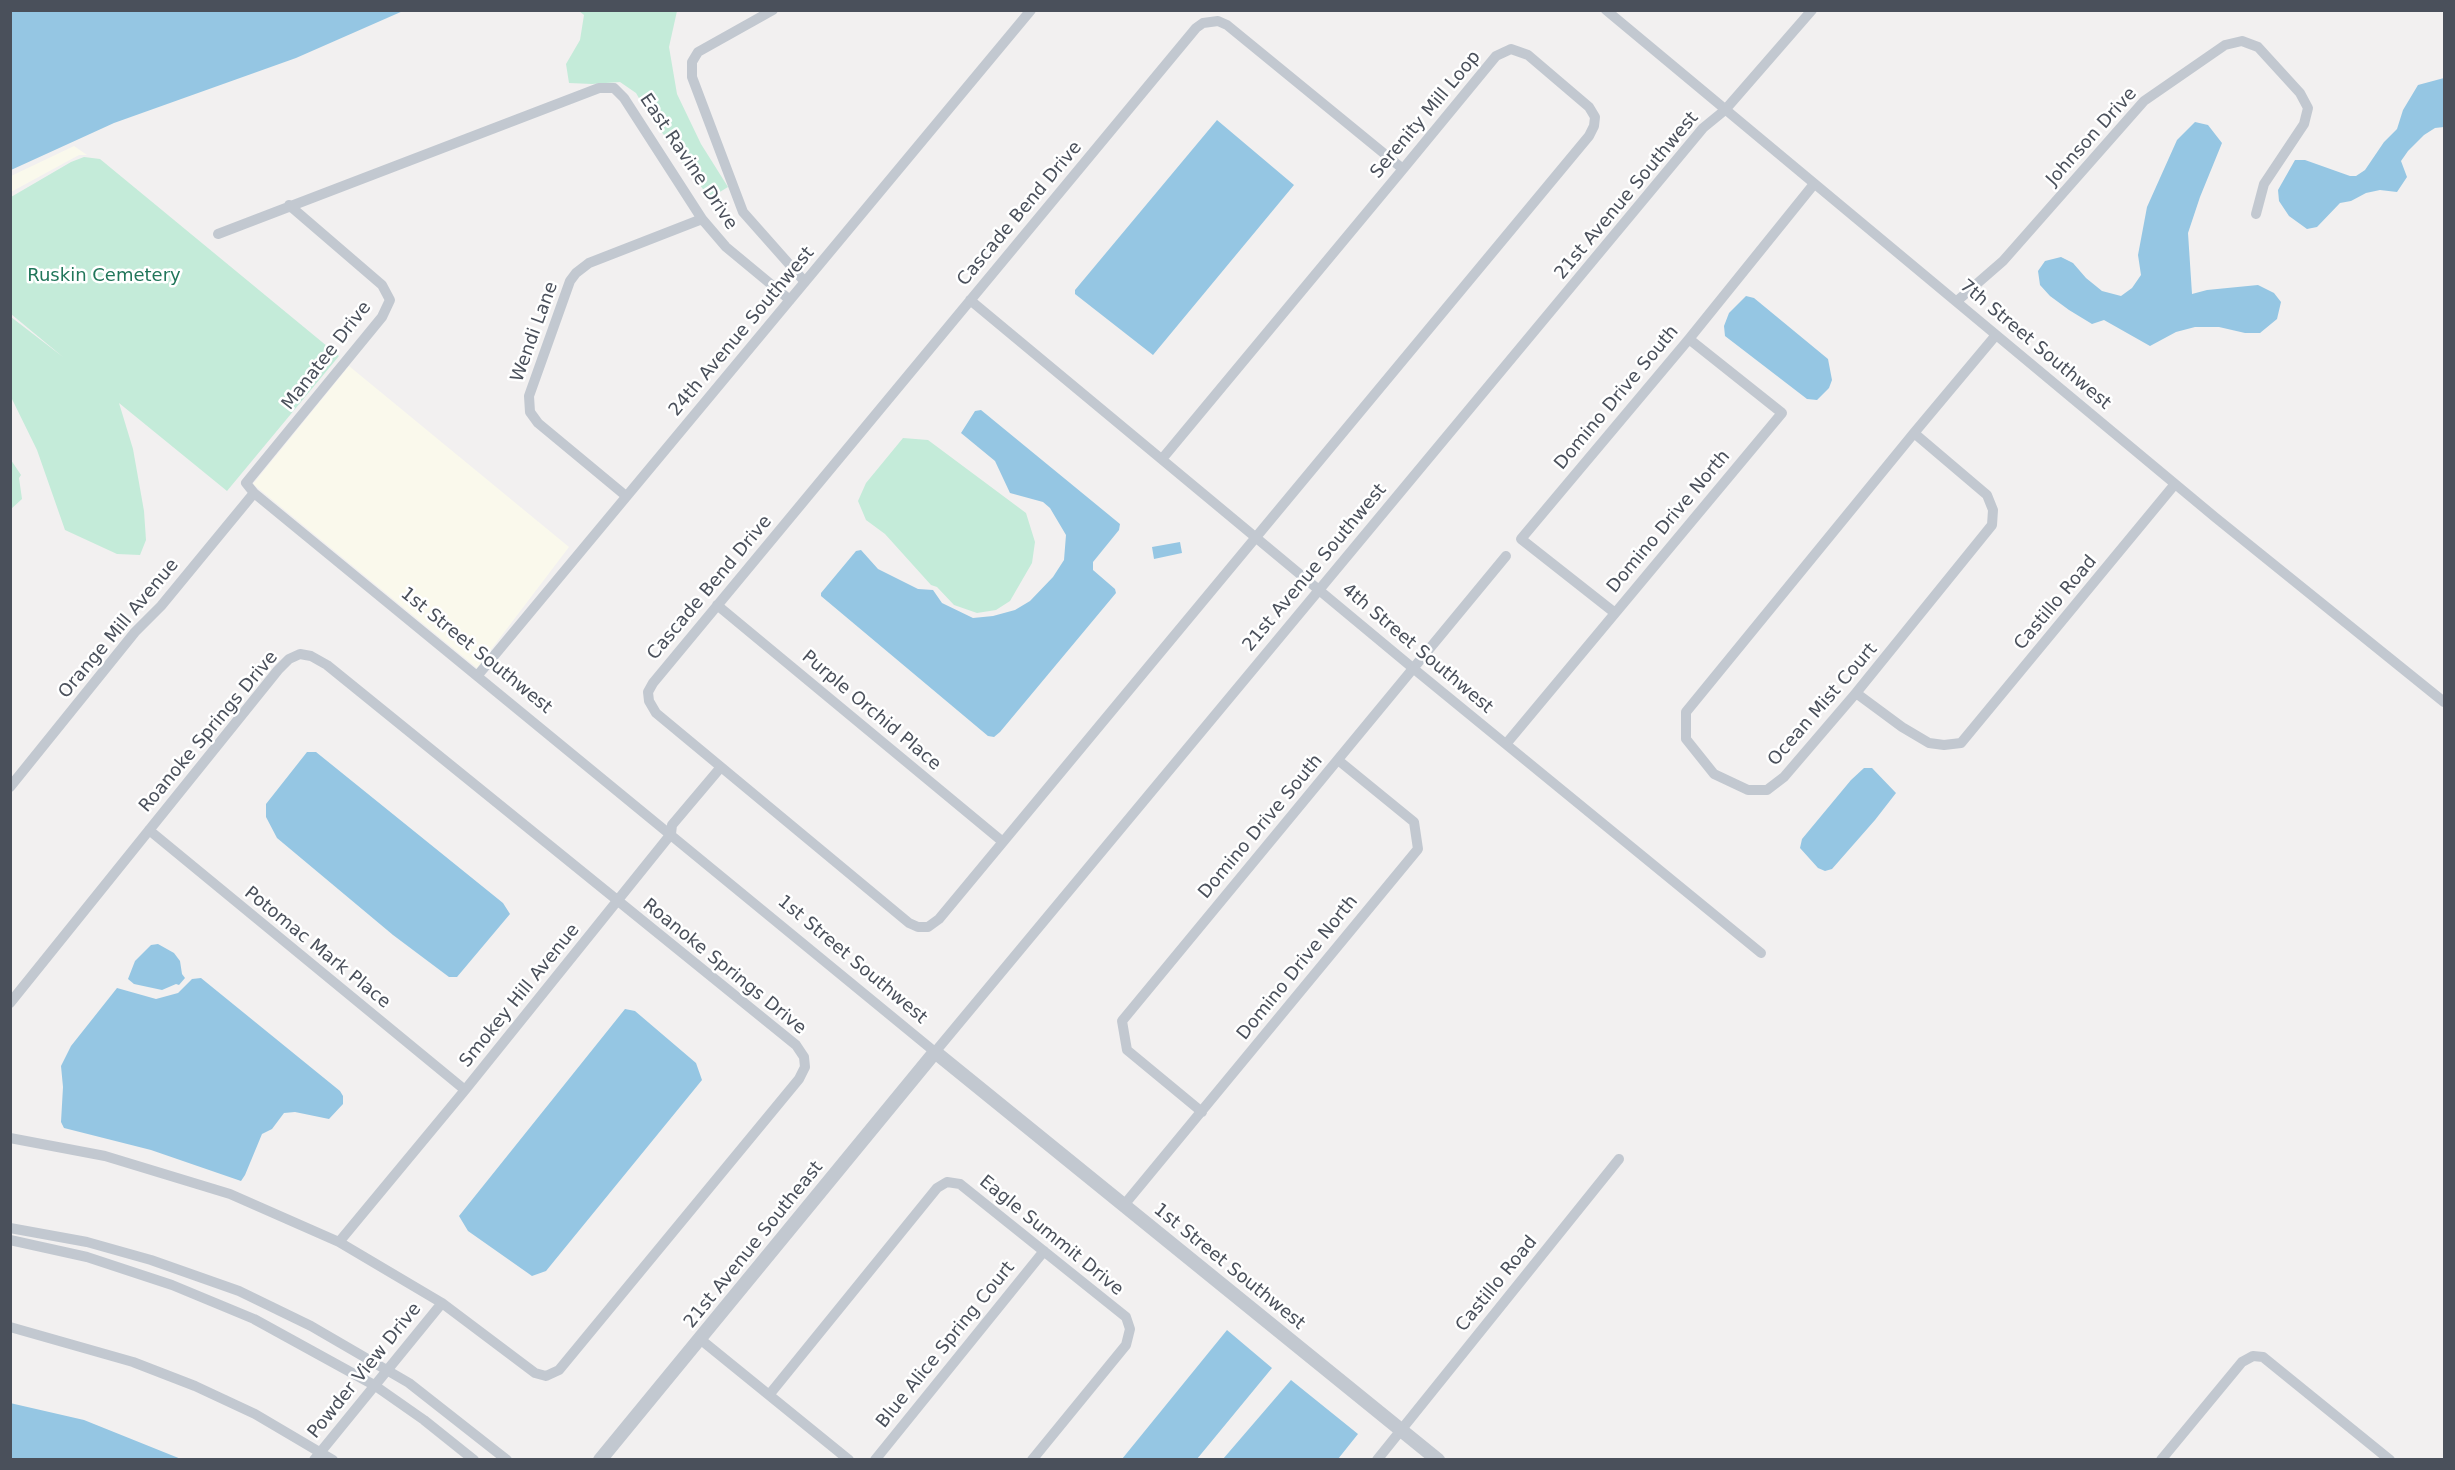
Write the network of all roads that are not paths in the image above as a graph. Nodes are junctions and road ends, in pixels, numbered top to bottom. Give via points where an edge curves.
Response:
1 (773, 10) edge
2 (1031, 10) edge
3 (1606, 10) edge
4 (1812, 10) edge
5 (1725, 110) junction
6 (1403, 169) junction
7 (1814, 184) junction
8 (289, 206) junction
9 (2256, 214) dead end
10 (702, 219) junction
11 (218, 234) dead end
12 (805, 282) junction
13 (790, 300) junction
14 (970, 300) junction
15 (1957, 301) junction
16 (1996, 335) junction
17 (1689, 339) junction
18 (1914, 433) junction
19 (1162, 459) junction
20 (246, 483) joint
21 (2175, 484) junction
22 (254, 493) junction
23 (626, 496) junction
24 (1256, 537) junction
25 (1506, 556) dead end
26 (1319, 589) junction
27 (717, 605) junction
28 (1615, 613) junction
29 (1414, 669) junction
30 (478, 675) junction
31 (1856, 693) junction
32 (2445, 702) edge
33 (1506, 744) junction
34 (1338, 760) junction
35 (721, 767) junction
36 (10, 787) edge
37 (149, 831) junction
38 (671, 834) junction
39 (1003, 842) junction
40 (617, 901) junction
41 (1761, 953) dead end
42 (10, 1004) edge
43 (935, 1052) junction
44 (465, 1090) junction
45 (1202, 1112) junction
46 (10, 1138) edge
47 (1619, 1159) dead end
48 (1124, 1206) junction
49 (10, 1228) edge
50 (10, 1240) edge
51 (339, 1242) junction
52 (1044, 1251) junction
53 (442, 1303) junction
54 (10, 1327) edge
55 (699, 1339) junction
56 (387, 1370) junction
57 (374, 1385) junction
58 (769, 1395) junction
59 (1401, 1430) junction
60 (317, 1455) edge
61 (333, 1460) edge
62 (474, 1460) edge
63 (507, 1460) edge
64 (600, 1460) edge
65 (849, 1460) edge
66 (875, 1460) edge
67 (1032, 1460) edge
68 (1377, 1460) edge
69 (1438, 1460) edge
70 (2161, 1460) edge
71 (2390, 1460) edge

1 - 12 street via 698,52 692,62 692,77 743,212
2 - 12 street, 24th Avenue Southwest
3 - 5 street, 7th Street Southwest
4 - 5 street, 21st Avenue Southwest
5 - 7 street, 7th Street Southwest
5 - 26 street, 21st Avenue Southwest via 1703,128
6 - 14 street, Cascade Bend Drive via 1227,26 1211,21 1196,28
6 - 19 street, Serenity Mill Loop
6 - 24 street, Serenity Mill Loop via 1496,56 1511,49 1528,55 1589,107 1595,117 1589,136
7 - 15 street, 7th Street Southwest
7 - 17 street, Domino Drive South
8 - 10 street, East Ravine Drive via 599,88 614,88
8 - 11 street
8 - 20 street, Manatee Drive via 382,285 390,300 382,317
9 - 15 street, Johnson Drive via 2264,184 2304,123 2308,108 2300,93 2258,47 2242,41 2225,45 2144,101 2003,261
10 - 13 street, East Ravine Drive via 726,247
10 - 23 street, Wendi Lane via 590,263 576,273 529,396 530,412 538,423
12 - 13 street, 24th Avenue Southwest
13 - 23 street, 24th Avenue Southwest
14 - 19 street, 4th Street Southwest
14 - 27 street, Cascade Bend Drive
15 - 16 street, 7th Street Southwest
16 - 18 street, Ocean Mist Court
16 - 21 street, 7th Street Southwest
17 - 28 street, Domino Drive North via 1782,413
17 - 28 street, Domino Drive South via 1521,539
18 - 31 street, Ocean Mist Court via 1987,495 1994,510 1992,525
18 - 31 street, Ocean Mist Court via 1686,712 1686,740 1714,774 1748,790 1767,790 1784,777
19 - 24 street, 4th Street Southwest
20 - 22 street, 1st Street Southwest
21 - 31 street, Castillo Road via 1961,743 1929,743
21 - 32 street, 7th Street Southwest
22 - 30 street, 1st Street Southwest
22 - 36 street, Orange Mill Avenue
23 - 30 street, 24th Avenue Southwest
24 - 26 street, 4th Street Southwest
24 - 39 street, Cascade Bend Drive
25 - 29 street, Domino Drive South
26 - 29 street, 4th Street Southwest
26 - 43 street, 21st Avenue Southwest
27 - 35 street, Cascade Bend Drive via 648,692 656,713
27 - 39 street, Purple Orchid Place
28 - 33 street, Domino Drive North
29 - 33 street, 4th Street Southwest
29 - 34 street, Domino Drive South
30 - 38 street, 1st Street Southwest
33 - 41 street, 4th Street Southwest
34 - 45 street, Domino Drive South via 1122,1021 1127,1050
34 - 45 street, Domino Drive North via 1414,822 1418,849
35 - 38 street, Smokey Hill Avenue via 672,825
35 - 39 street, Cascade Bend Drive via 918,927 928,927 939,919
37 - 40 street, Roanoke Springs Drive via 278,670 300,654 327,665
37 - 42 street, Roanoke Springs Drive
37 - 44 street, Potomac Mark Place
38 - 40 street, Smokey Hill Avenue
38 - 43 street, 1st Street Southwest
40 - 44 street, Smokey Hill Avenue
40 - 53 street, Roanoke Springs Drive via 796,1045 805,1067 559,1370 546,1376 535,1373
43 - 48 street, 1st Street Southwest
43 - 55 street, 21st Avenue Southeast
44 - 51 street, Smokey Hill Avenue
45 - 48 street, Domino Drive North
46 - 51 street, Roanoke Springs Drive via 105,1155 230,1194
47 - 59 street, Castillo Road
48 - 59 street, 1st Street Southwest
49 - 56 street via 87,1242 207,1278 311,1326
50 - 57 street via 87,1257 254,1318
51 - 53 street, Roanoke Springs Drive
52 - 58 street, Eagle Summit Drive via 969,1190 947,1182 937,1188
52 - 66 street, Blue Alice Spring Court
52 - 67 street, Eagle Summit Drive via 1126,1317 1130,1329 1126,1345
53 - 56 street, Powder View Drive
54 - 60 street via 133,1362 195,1386 255,1414
55 - 58 street
55 - 64 street, 21st Avenue Southeast
56 - 57 street, Powder View Drive
56 - 63 street
57 - 60 street, Powder View Drive
57 - 62 street
58 - 65 street
59 - 68 street, Castillo Road
59 - 69 street, 1st Street Southwest
60 - 61 street
70 - 71 street via 2242,1362 2253,1356 2263,1357

